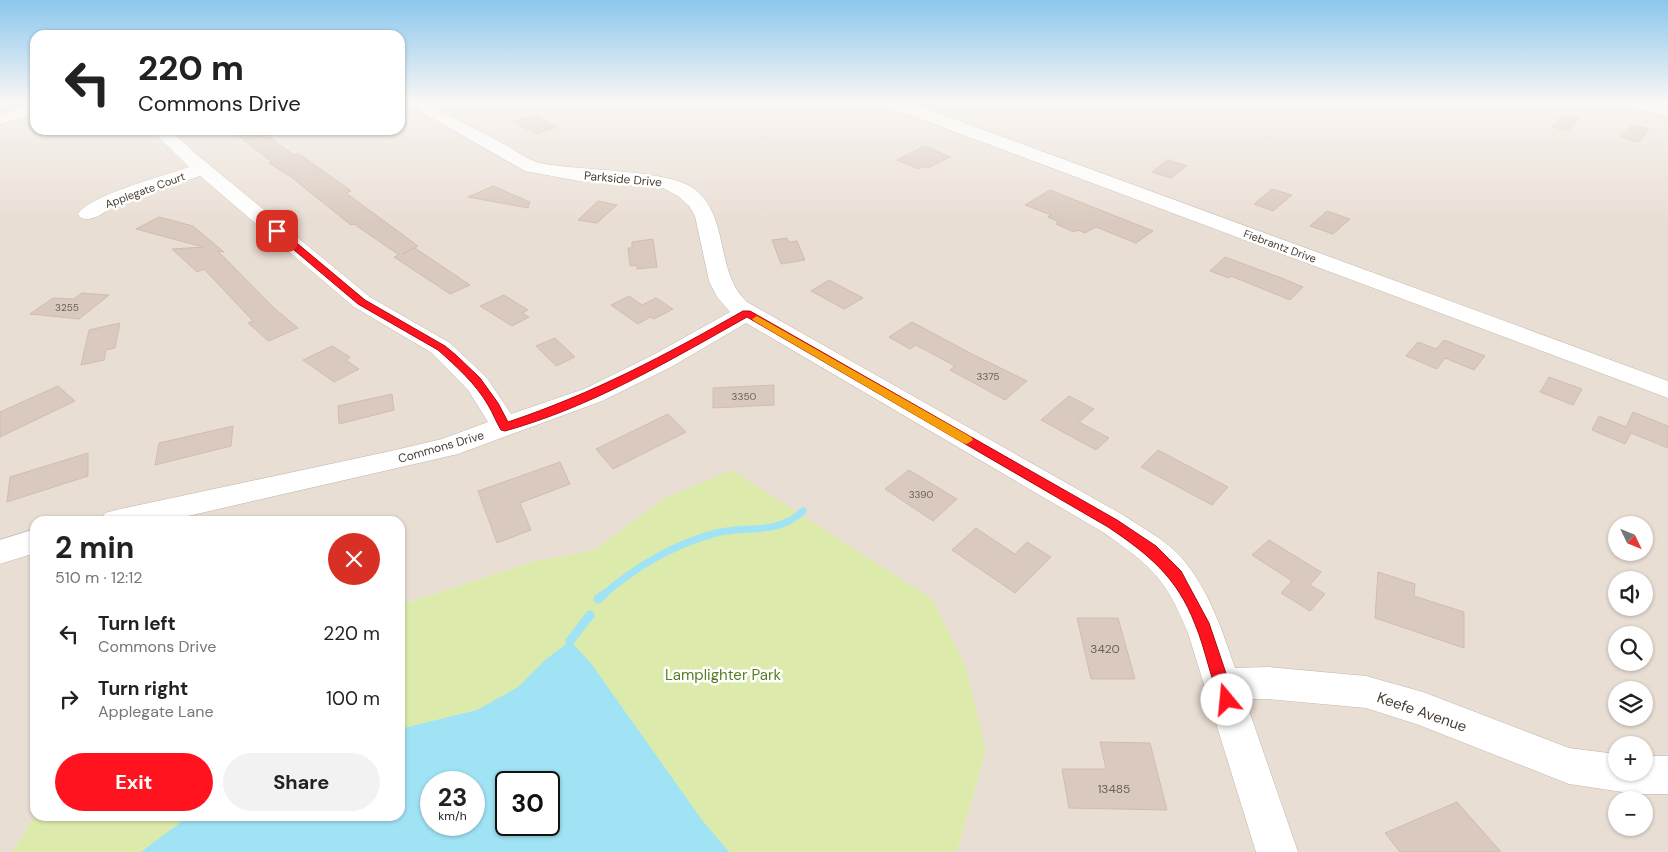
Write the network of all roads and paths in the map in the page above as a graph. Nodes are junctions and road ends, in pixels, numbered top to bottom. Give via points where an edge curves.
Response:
1 (173, 142) edge
2 (484, 142) edge
3 (999, 142) edge
4 (203, 169) junction
5 (88, 214) dead end
6 (746, 313) junction
7 (1668, 390) edge
8 (505, 428) junction
9 (139, 516) edge
10 (30, 543) edge
11 (0, 552) edge
12 (1222, 684) junction
13 (1668, 775) edge
14 (1277, 852) edge

1 - 4 street
2 - 6 street, Parkside Drive via 532,168 679,187 698,200 704,211 724,289
3 - 7 street, Fiebrantz Drive
4 - 5 street, Applegate Court via 109,201
4 - 8 street via 362,302 453,357 493,403
6 - 8 street, Commons Drive via 608,388
6 - 12 street, Parkside Drive via 1112,523 1151,550 1176,575 1202,623
8 - 9 street, Commons Drive via 391,461
10 - 11 street
12 - 13 street, Keefe Avenue via 1268,683 1366,692 1423,709 1569,766 1636,775
12 - 14 street, Parkside Drive

